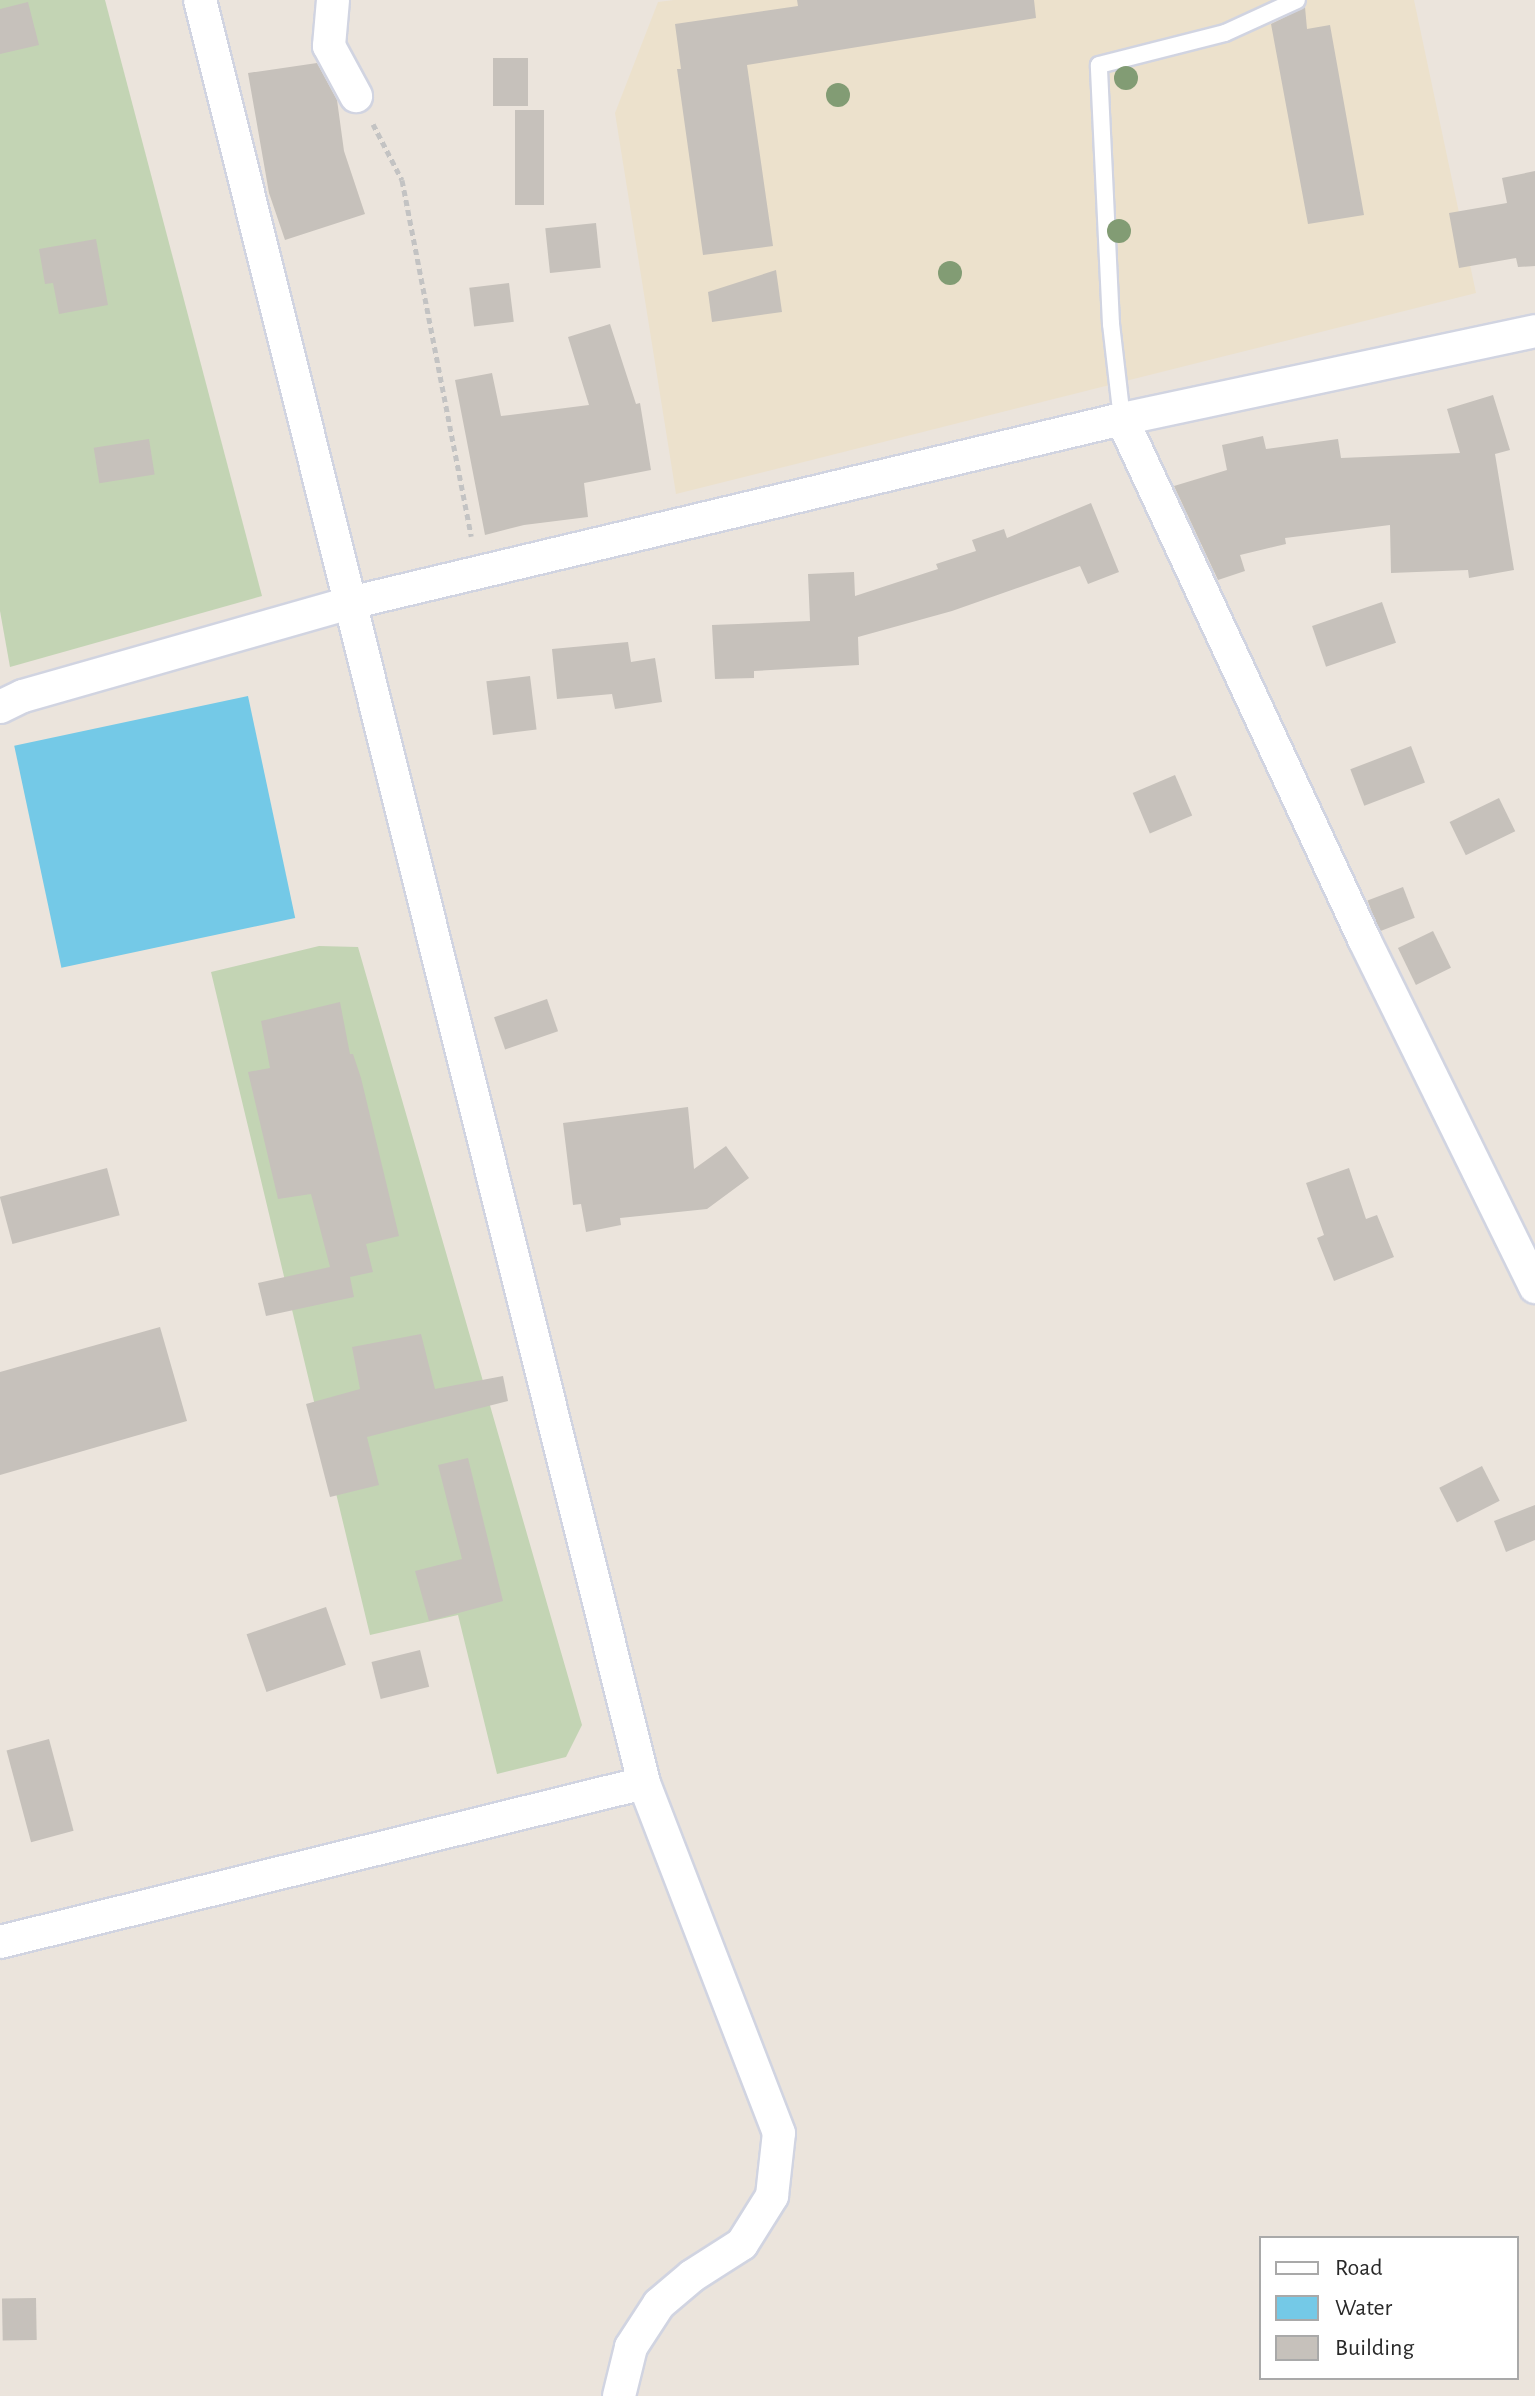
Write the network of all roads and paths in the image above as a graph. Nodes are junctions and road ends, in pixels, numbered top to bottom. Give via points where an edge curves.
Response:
1 (200, 0) edge
2 (333, 0) edge
3 (1297, 0) edge
4 (356, 96) joint
5 (1535, 331) edge
6 (1122, 419) junction
7 (478, 573) junction
8 (350, 603) junction
9 (0, 707) edge
10 (1535, 1287) edge
11 (644, 1783) junction
12 (0, 1942) edge
13 (619, 2396) edge

1 - 8 street
2 - 4 street via 329,46
3 - 6 lane via 1225,33 1099,65 1111,324
4 - 7 path via 402,180
5 - 6 street
6 - 7 street
6 - 10 street via 1364,939
7 - 8 street
8 - 9 street
8 - 11 street
11 - 12 street
11 - 13 street via 779,2133 772,2196 742,2244 659,2304 631,2347

